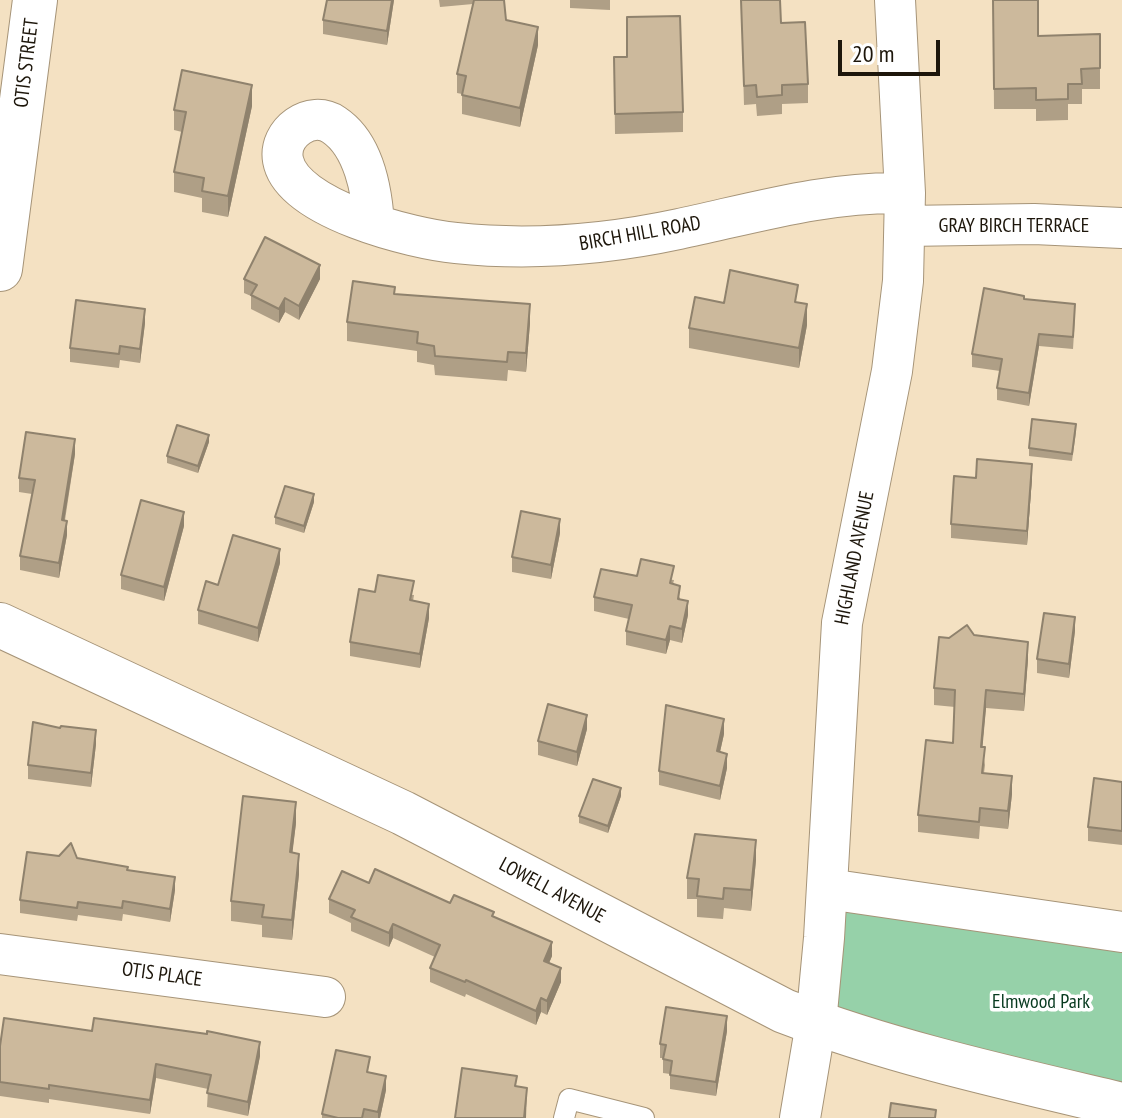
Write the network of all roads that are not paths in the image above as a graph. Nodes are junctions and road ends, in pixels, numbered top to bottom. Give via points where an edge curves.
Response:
1 (35, 0) edge
2 (895, 0) edge
3 (905, 210) junction
4 (374, 224) dead end
5 (1122, 228) edge
6 (0, 269) edge
7 (0, 625) edge
8 (828, 889) junction
9 (1122, 932) edge
10 (0, 954) edge
11 (325, 997) dead end
12 (816, 1023) junction
13 (1122, 1105) edge
14 (564, 1118) edge
15 (644, 1118) edge
16 (800, 1118) edge

1 - 6 street, OTIS STREET
2 - 3 street, HIGHLAND AVENUE
3 - 4 street, BIRCH HILL ROAD via 851,193 568,247 448,242
3 - 5 street, GRAY BIRCH TERRACE
3 - 8 street, HIGHLAND AVENUE via 892,371 842,623
7 - 12 street, LOWELL AVENUE via 403,813 699,968
8 - 9 street
8 - 12 street, HIGHLAND AVENUE
10 - 11 street, OTIS PLACE
12 - 13 street, LOWELL AVENUE via 934,1060
12 - 16 street, HIGHLAND AVENUE
14 - 15 lane via 569,1099

